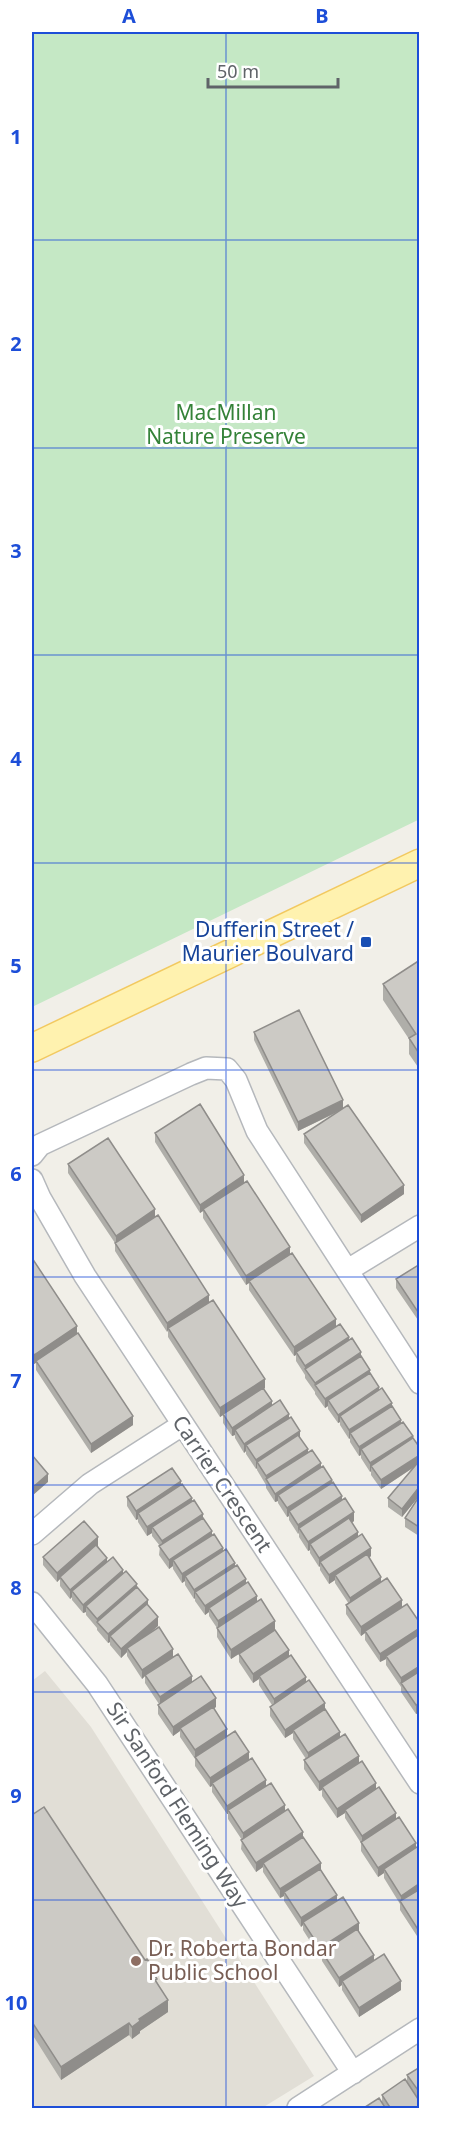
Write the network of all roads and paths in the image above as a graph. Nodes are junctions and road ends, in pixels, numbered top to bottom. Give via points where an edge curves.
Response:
1 (420, 863) edge
2 (32, 1048) edge
3 (32, 1155) edge
4 (32, 1179) edge
5 (420, 1226) edge
6 (348, 1270) junction
7 (420, 1383) edge
8 (182, 1425) junction
9 (32, 1533) edge
10 (32, 1603) edge
11 (412, 1755) edge
12 (420, 1783) edge
13 (420, 2029) edge
14 (353, 2073) junction
15 (298, 2109) edge

1 - 2 main road
3 - 6 street via 40,1145 198,1071 227,1069 236,1080 256,1131
4 - 8 street, Carrier Crescent via 85,1275
5 - 6 street
6 - 7 street
8 - 9 street via 90,1484
8 - 11 street, Carrier Crescent
10 - 14 street, Sir Sanford Fleming Way via 97,1684
11 - 12 street, Carrier Crescent
13 - 14 street
14 - 15 street

